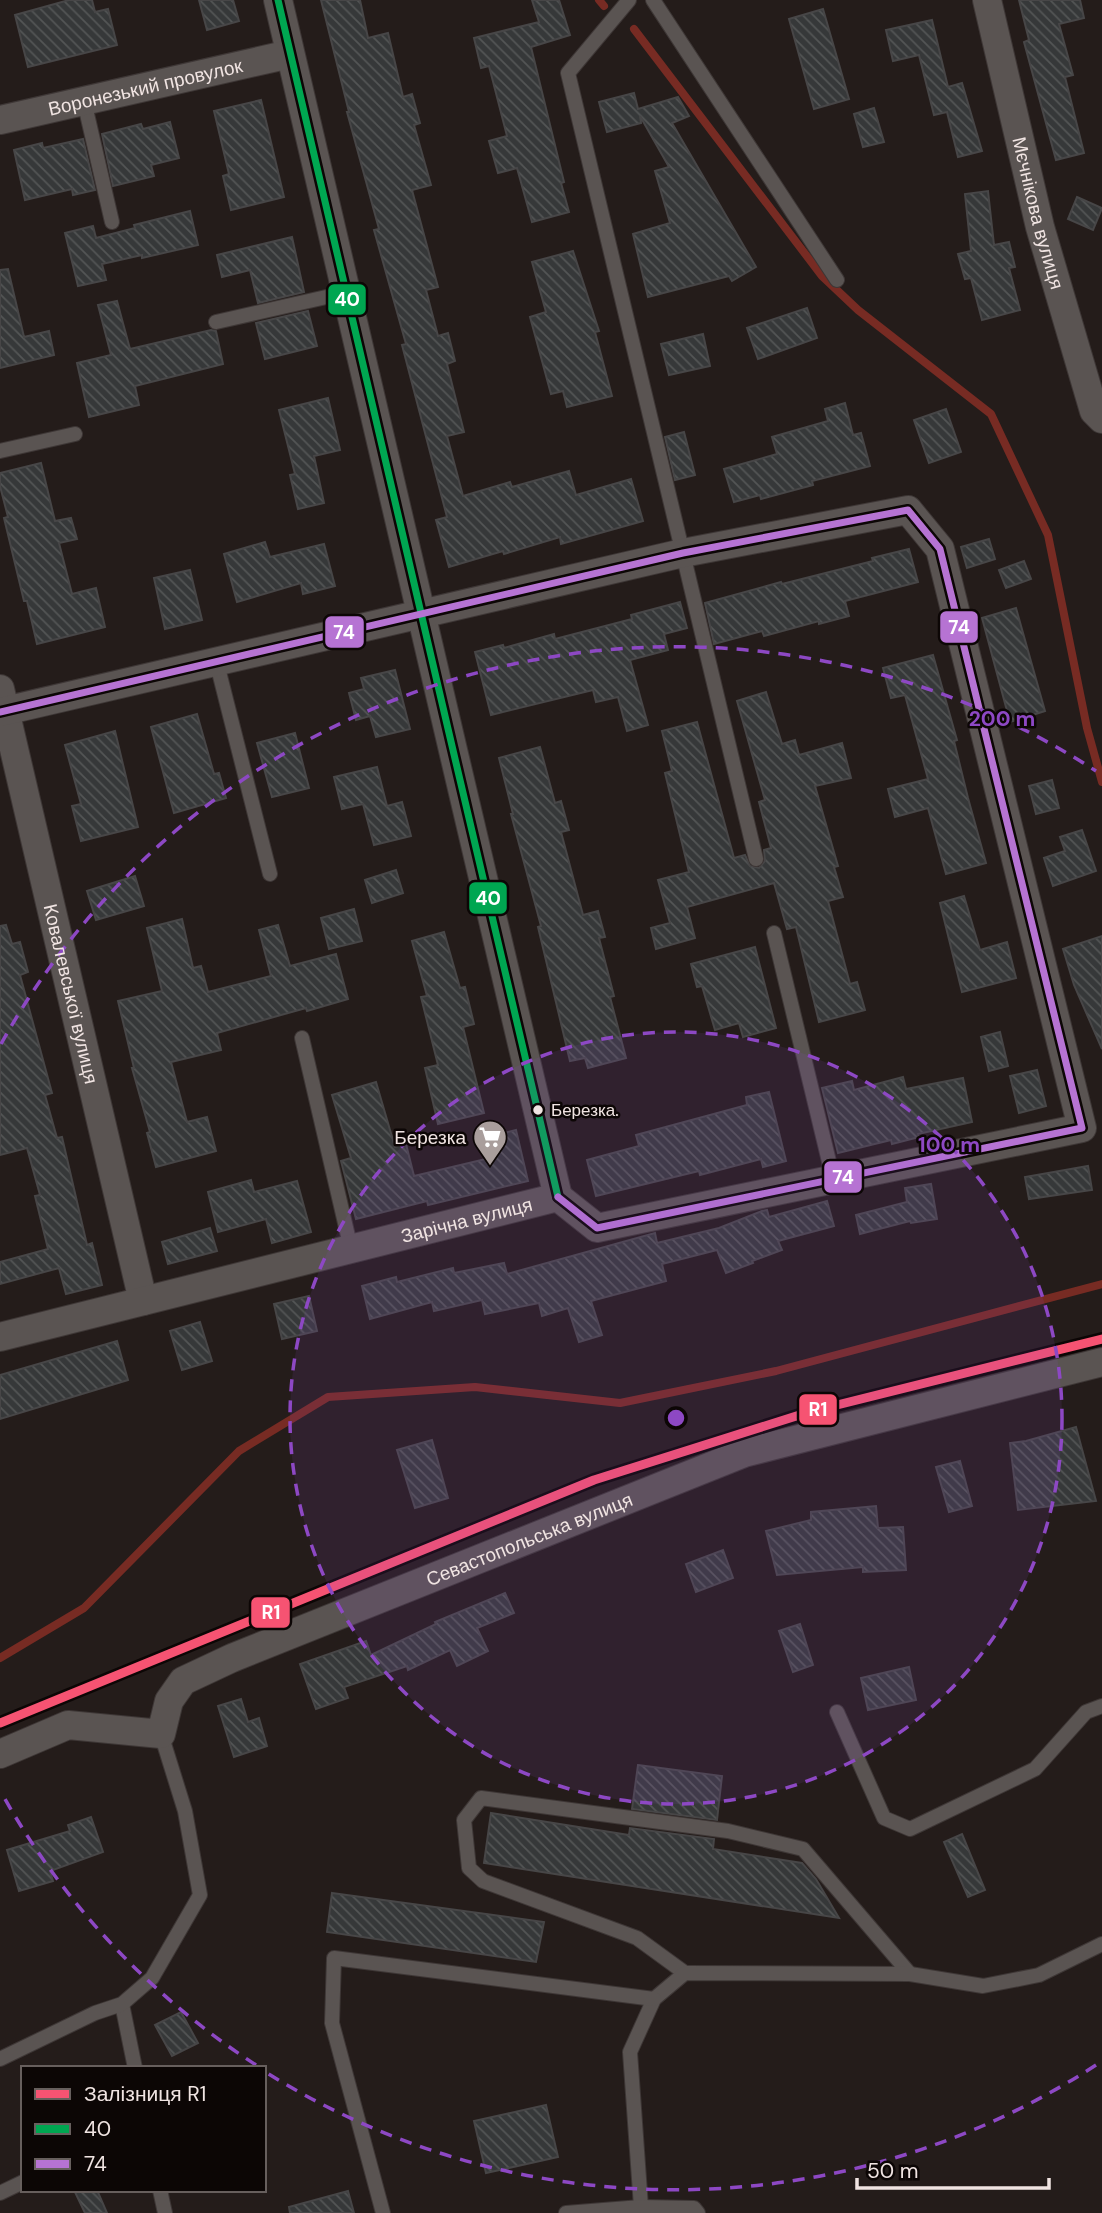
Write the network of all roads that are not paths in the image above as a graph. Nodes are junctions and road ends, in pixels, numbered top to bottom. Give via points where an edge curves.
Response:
1 (278, 0) edge
2 (629, 0) edge
3 (653, 0) edge
4 (987, 0) edge
5 (290, 54) junction
6 (83, 101) junction
7 (0, 120) edge
8 (111, 222) dead end
9 (837, 280) dead end
10 (344, 293) junction
11 (216, 322) dead end
12 (1102, 419) edge
13 (75, 434) dead end
14 (0, 451) edge
15 (683, 552) junction
16 (422, 612) junction
17 (216, 660) junction
18 (2, 704) edge
19 (756, 859) dead end
20 (270, 874) dead end
21 (774, 933) dead end
22 (302, 1038) dead end
23 (833, 1178) junction
24 (558, 1197) junction
25 (351, 1249) junction
26 (143, 1301) junction
27 (0, 1337) edge
28 (1102, 1362) edge
29 (1102, 1706) edge
30 (837, 1712) dead end
31 (161, 1734) junction
32 (0, 1754) edge
33 (1102, 1944) edge
34 (685, 1973) junction
35 (910, 1974) junction
36 (654, 1999) junction
37 (122, 2004) junction
38 (0, 2059) edge
39 (135, 2066) edge
40 (21, 2183) edge
41 (160, 2192) edge
42 (0, 2193) edge
43 (641, 2207) junction
44 (165, 2213) edge
45 (383, 2213) edge
46 (566, 2213) edge
47 (698, 2213) edge

1 - 5 street
2 - 15 lane via 568,73
3 - 9 lane
4 - 12 street, Мєчнікова вулиця via 1040,227 1094,411
5 - 6 street, Воронезький провулок
5 - 10 street
6 - 7 street, Воронезький провулок
6 - 8 lane
10 - 11 lane
10 - 16 street
13 - 14 lane
15 - 16 street
15 - 19 lane
15 - 23 street, Зарічна вулиця via 908,510 940,549 1082,1128
16 - 17 street
16 - 24 street
17 - 18 street
17 - 20 lane
18 - 26 street, Ковалевської вулиця
21 - 23 lane
22 - 25 lane
23 - 24 street, Зарічна вулиця via 597,1228
24 - 25 street, Зарічна вулиця
25 - 26 street, Зарічна вулиця
26 - 27 street, Зарічна вулиця
28 - 31 street, Севастопольська вулиця via 744,1453 183,1681 169,1701
29 - 30 lane via 1086,1712 1035,1769 910,1829 884,1818
31 - 32 street via 68,1725
31 - 37 lane via 185,1811 200,1895 152,1978
33 - 35 lane via 1039,1975 983,1986
34 - 35 lane
34 - 35 lane via 638,1938 483,1881 469,1868 464,1820 481,1798 728,1831 803,1849
34 - 36 lane
36 - 43 lane via 630,2052
36 - 45 lane via 334,1958 332,2023
37 - 38 lane
37 - 39 lane
40 - 42 lane
41 - 44 lane
43 - 46 lane
43 - 47 lane via 694,2208

